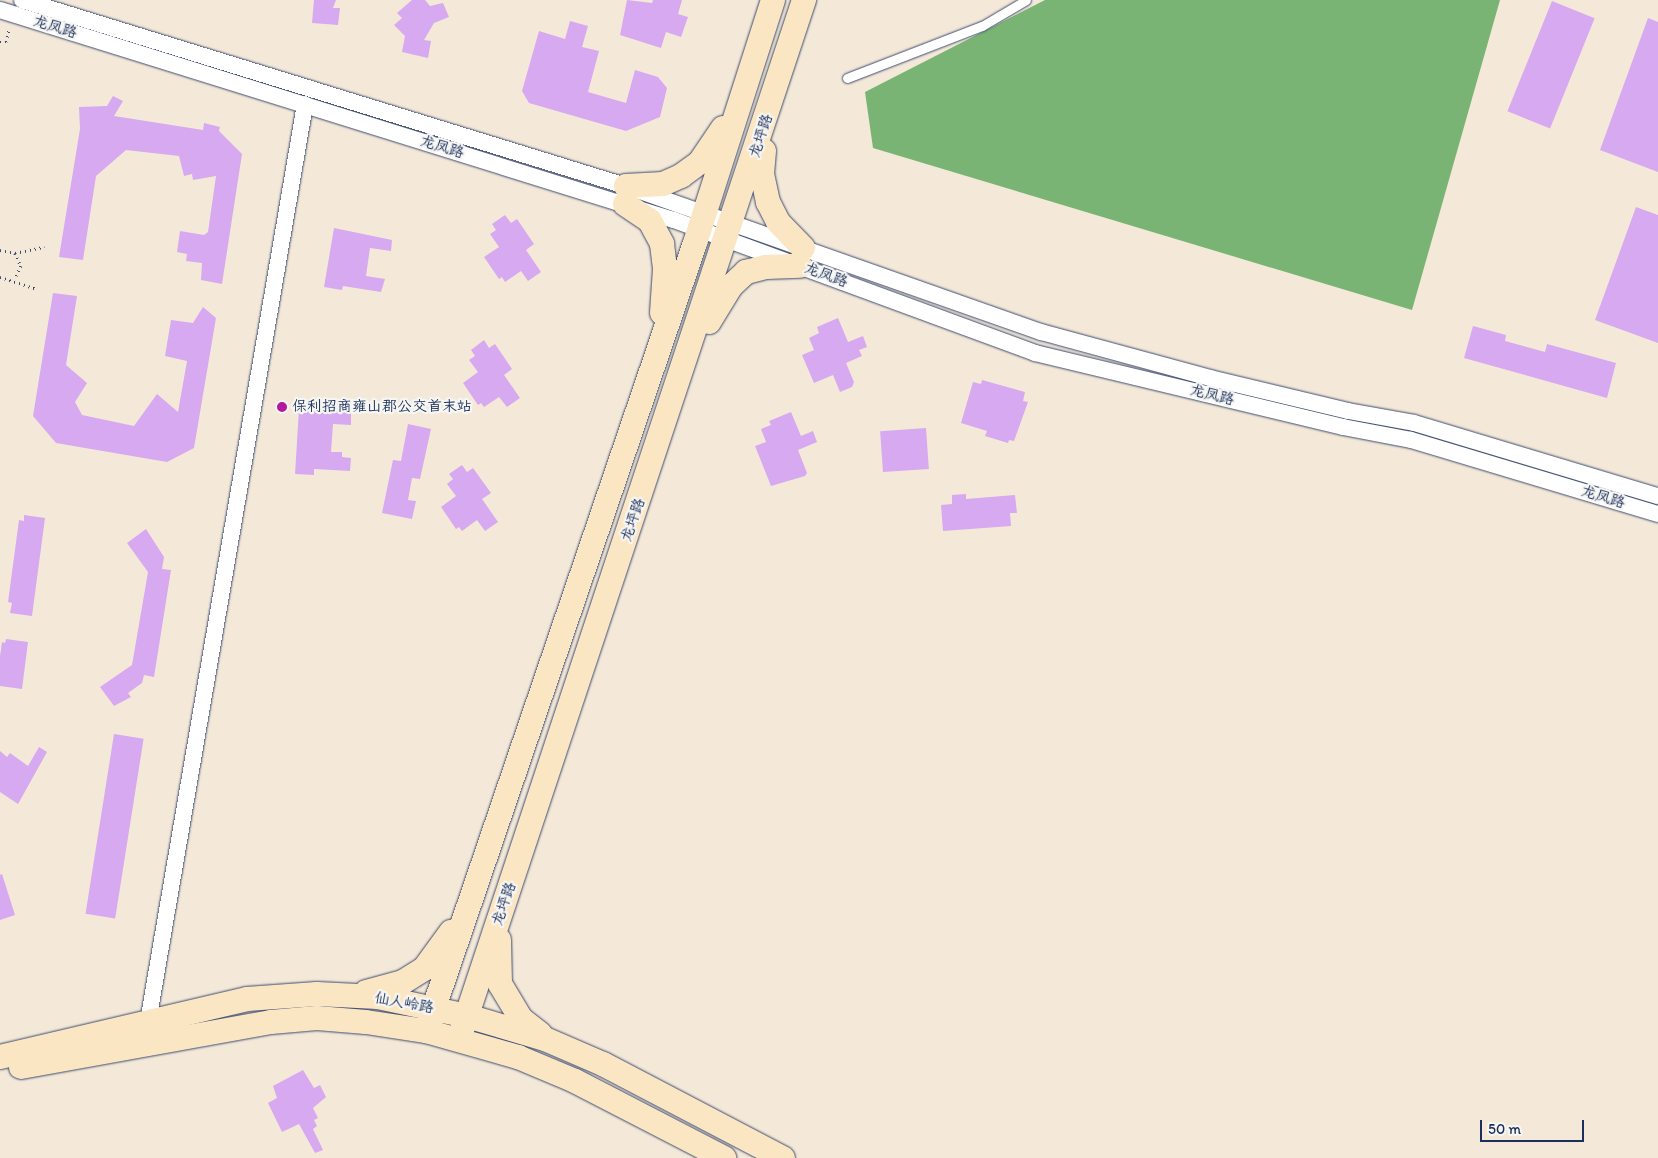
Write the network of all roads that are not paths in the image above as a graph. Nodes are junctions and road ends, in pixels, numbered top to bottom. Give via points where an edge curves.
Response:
1 (22, 0) edge
2 (773, 0) edge
3 (804, 0) edge
4 (1026, 0) edge
5 (0, 10) edge
6 (847, 78) dead end
7 (304, 104) junction
8 (738, 106) junction
9 (768, 112) junction
10 (626, 195) junction
11 (702, 221) junction
12 (730, 230) junction
13 (802, 257) junction
14 (658, 352) junction
15 (686, 360) junction
16 (1658, 496) edge
17 (1658, 514) edge
18 (472, 896) junction
19 (504, 906) junction
20 (332, 995) junction
21 (434, 1008) junction
22 (467, 1016) junction
23 (148, 1022) junction
24 (426, 1031) junction
25 (545, 1038) junction
26 (459, 1039) junction
27 (0, 1057) edge
28 (0, 1071) edge
29 (724, 1158) edge
30 (783, 1158) edge

1 - 10 street, 龙凤路
2 - 8 main road, 龙坪路
3 - 9 main road, 龙坪路
4 - 6 lane via 982,26
5 - 7 street, 龙凤路
7 - 10 street, 龙凤路
7 - 23 street
8 - 10 main road via 700,162 681,176
8 - 11 main road, 龙坪路
9 - 12 main road, 龙坪路
9 - 13 main road via 762,174 768,202
10 - 11 street, 龙凤路
10 - 14 main road via 650,221 662,244 665,269
11 - 12 street, 龙凤路
11 - 14 main road, 龙坪路
12 - 13 street, 龙凤路
12 - 15 main road, 龙坪路
13 - 15 main road via 746,272 731,286
13 - 16 street, 龙凤路 via 1041,332 1220,380 1348,411 1414,423
13 - 17 street, 龙凤路 via 1035,353 1343,427 1411,440
14 - 18 main road, 龙坪路
15 - 19 main road, 龙坪路
18 - 20 main road via 443,946 424,969 403,982 375,991
18 - 21 main road, 龙坪路
19 - 22 main road, 龙坪路
19 - 25 main road via 498,957 500,984 521,1020
20 - 21 main road, 仙人岭路 via 378,997
20 - 23 main road, 仙人岭路 via 247,999
21 - 22 main road, 仙人岭路
21 - 24 main road, 龙坪路
22 - 25 main road, 仙人岭路
22 - 26 main road, 龙坪路
23 - 27 main road, 仙人岭路
24 - 26 main road, 仙人岭路
24 - 28 main road, 仙人岭路 via 318,1018 271,1022
25 - 30 main road, 仙人岭路 via 603,1064
26 - 29 main road, 仙人岭路 via 518,1057 575,1081

